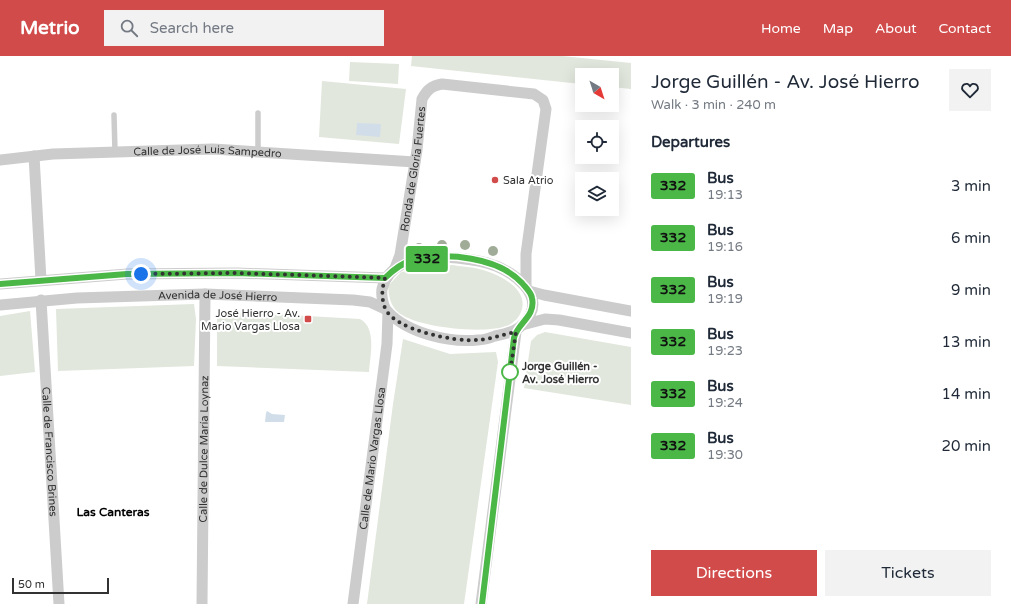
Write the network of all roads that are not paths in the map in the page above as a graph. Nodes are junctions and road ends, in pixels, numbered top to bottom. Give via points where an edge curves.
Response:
1 (258, 113) dead end
2 (114, 115) dead end
3 (115, 152) junction
4 (258, 152) junction
5 (34, 156) junction
6 (0, 160) edge
7 (415, 162) junction
8 (396, 268) junction
9 (385, 278) junction
10 (41, 280) junction
11 (0, 284) edge
12 (527, 289) junction
13 (205, 294) junction
14 (41, 300) junction
15 (0, 305) edge
16 (387, 311) junction
17 (631, 311) edge
18 (519, 328) junction
19 (631, 333) edge
20 (59, 604) edge
21 (202, 604) edge
22 (353, 604) edge
23 (482, 604) edge

1 - 4 lane
2 - 3 lane
3 - 4 street, Calle de José Luis Sampedro via 213,149
3 - 5 street, Calle de José Luis Sampedro
4 - 7 street, Calle de José Luis Sampedro
5 - 6 street, Calle de José Luis Sampedro
5 - 10 street
7 - 8 street, Ronda de Gloria Fuertes
7 - 12 street, Ronda de Gloria Fuertes via 422,99 434,86 442,84 534,94 543,100 546,109 526,254
8 - 9 street
8 - 12 street via 413,260 444,257 471,259 507,270
9 - 10 street, Avenida de José Hierro via 127,274
9 - 16 street, Calle de Mario Vargas Llosa via 381,292
10 - 11 street, Avenida de José Hierro
12 - 17 street via 544,295
12 - 18 street via 533,306 530,316
13 - 14 street, Avenida de José Hierro
13 - 16 street, Avenida de José Hierro via 353,300 370,302
13 - 21 street, Calle de Dulce María Loynaz
14 - 15 street, Avenida de José Hierro
14 - 20 street, Calle de Francisco Brines
16 - 18 street, Avenida de José Hierro via 405,326 452,340 478,340
16 - 22 street, Calle de Mario Vargas Llosa via 387,344
18 - 19 street via 545,319
18 - 23 street

